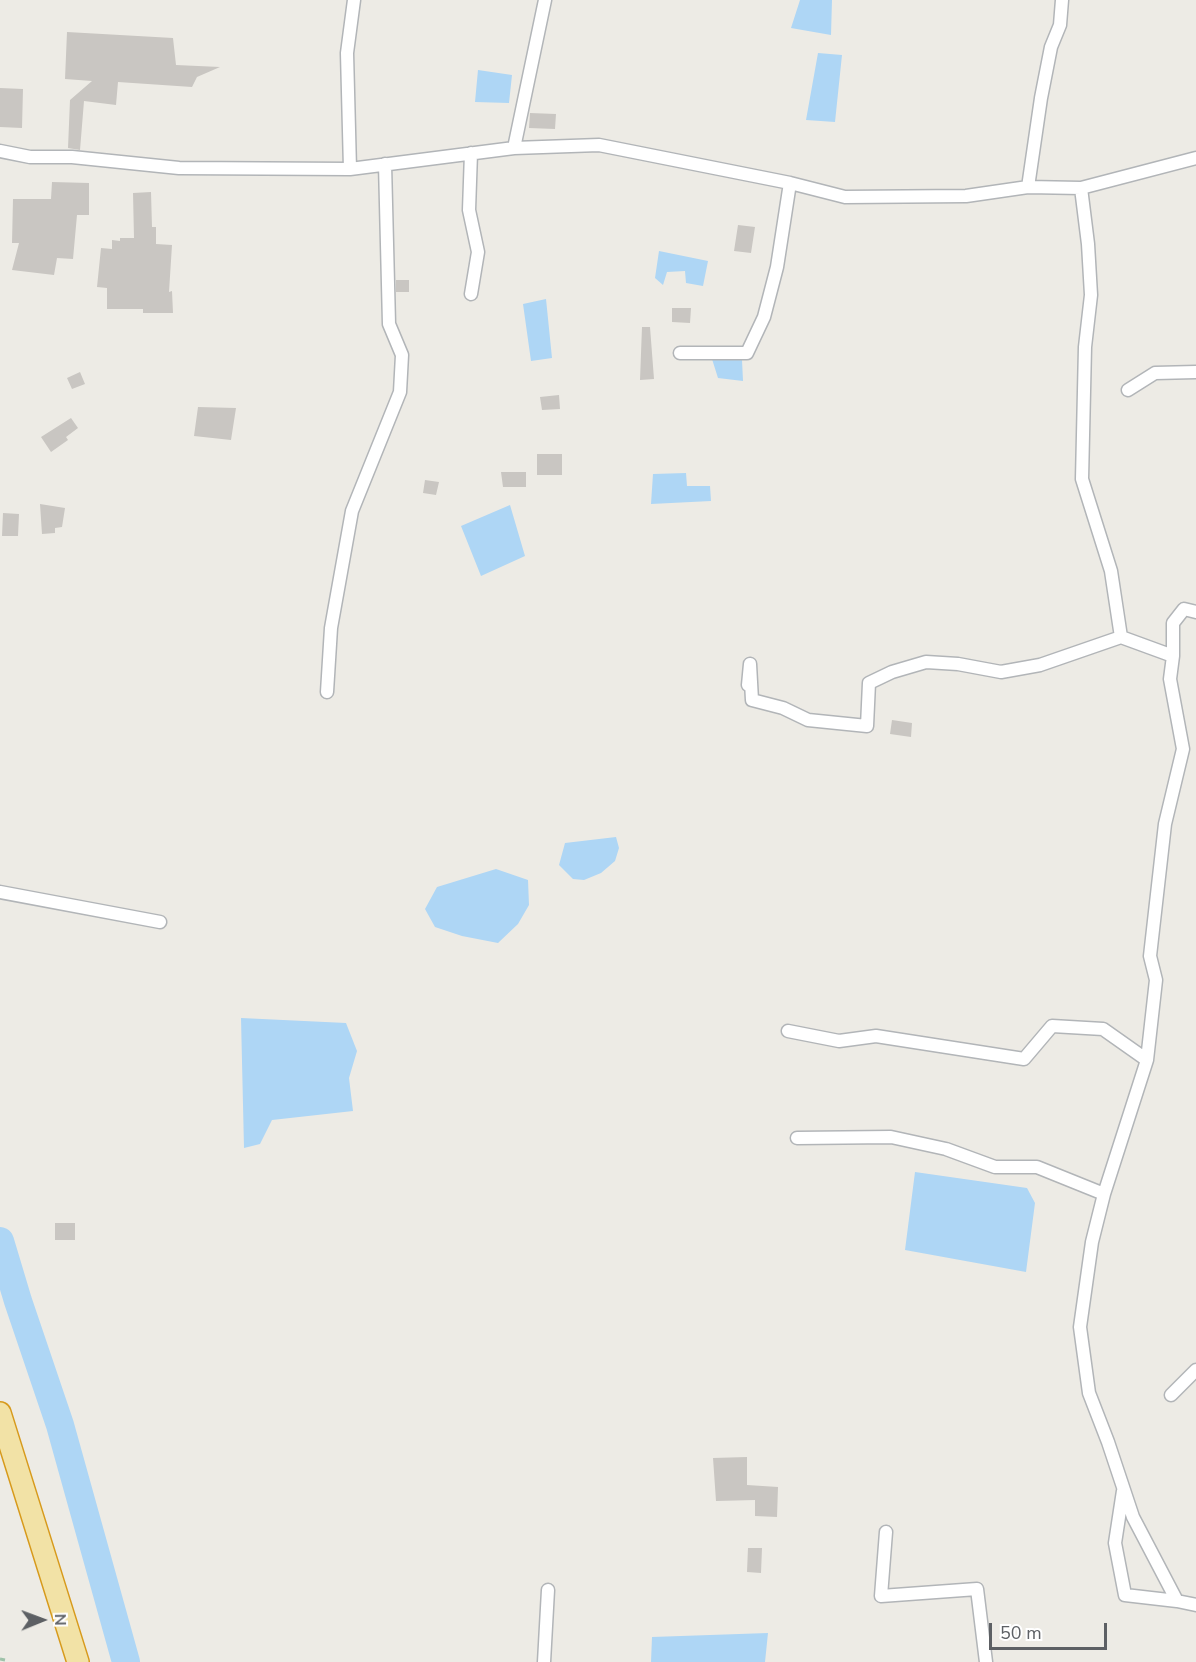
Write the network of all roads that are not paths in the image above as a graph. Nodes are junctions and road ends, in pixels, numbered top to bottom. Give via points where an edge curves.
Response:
1 (354, 0) edge
2 (545, 0) edge
3 (1062, 0) edge
4 (514, 148) junction
5 (0, 151) edge
6 (471, 153) junction
7 (1196, 158) edge
8 (385, 164) junction
9 (350, 169) junction
10 (790, 183) junction
11 (1028, 187) junction
12 (1081, 188) junction
13 (471, 294) dead end
14 (680, 353) dead end
15 (1196, 372) edge
16 (1128, 390) dead end
17 (1196, 612) edge
18 (1121, 637) junction
19 (1173, 656) junction
20 (748, 685) dead end
21 (327, 692) dead end
22 (0, 892) edge
23 (160, 922) dead end
24 (788, 1031) dead end
25 (1147, 1060) junction
26 (797, 1138) dead end
27 (1104, 1194) junction
28 (1196, 1370) edge
29 (1171, 1395) dead end
30 (0, 1413) edge
31 (1124, 1489) junction
32 (886, 1532) dead end
33 (548, 1590) dead end
34 (1177, 1601) junction
35 (1196, 1605) edge
36 (78, 1662) edge
37 (544, 1662) edge
38 (986, 1662) edge

1 - 9 street via 347,52
2 - 4 street
3 - 11 street via 1060,24 1041,98
4 - 6 street
4 - 10 street via 599,145
5 - 9 street via 179,168
6 - 8 street
6 - 13 street via 469,210 478,252
7 - 12 street
8 - 9 street
8 - 21 street via 389,324 402,355 400,392 352,511 331,628
10 - 11 street via 845,197 966,196
10 - 14 street via 777,267 764,317 747,353
11 - 12 street
12 - 18 street via 1091,295 1085,347 1082,478 1111,571
15 - 16 street via 1155,373
17 - 19 street via 1184,609 1173,623
18 - 19 street
18 - 20 street via 1040,665 1001,672 926,662 892,672 869,683 867,726 808,720 752,700 750,664
19 - 25 street via 1170,679 1183,749 1165,824 1150,956 1156,980
22 - 23 street
24 - 25 street via 839,1041 876,1036 1024,1059 1052,1026 1103,1029
25 - 27 street
26 - 27 street via 891,1137 946,1149 995,1167 1037,1167
27 - 31 street via 1092,1242 1080,1327 1089,1393
28 - 29 street
30 - 36 highway
31 - 34 street via 1133,1517
31 - 34 street via 1114,1543 1125,1594
32 - 38 street via 881,1596 977,1589
33 - 37 street
34 - 35 street

